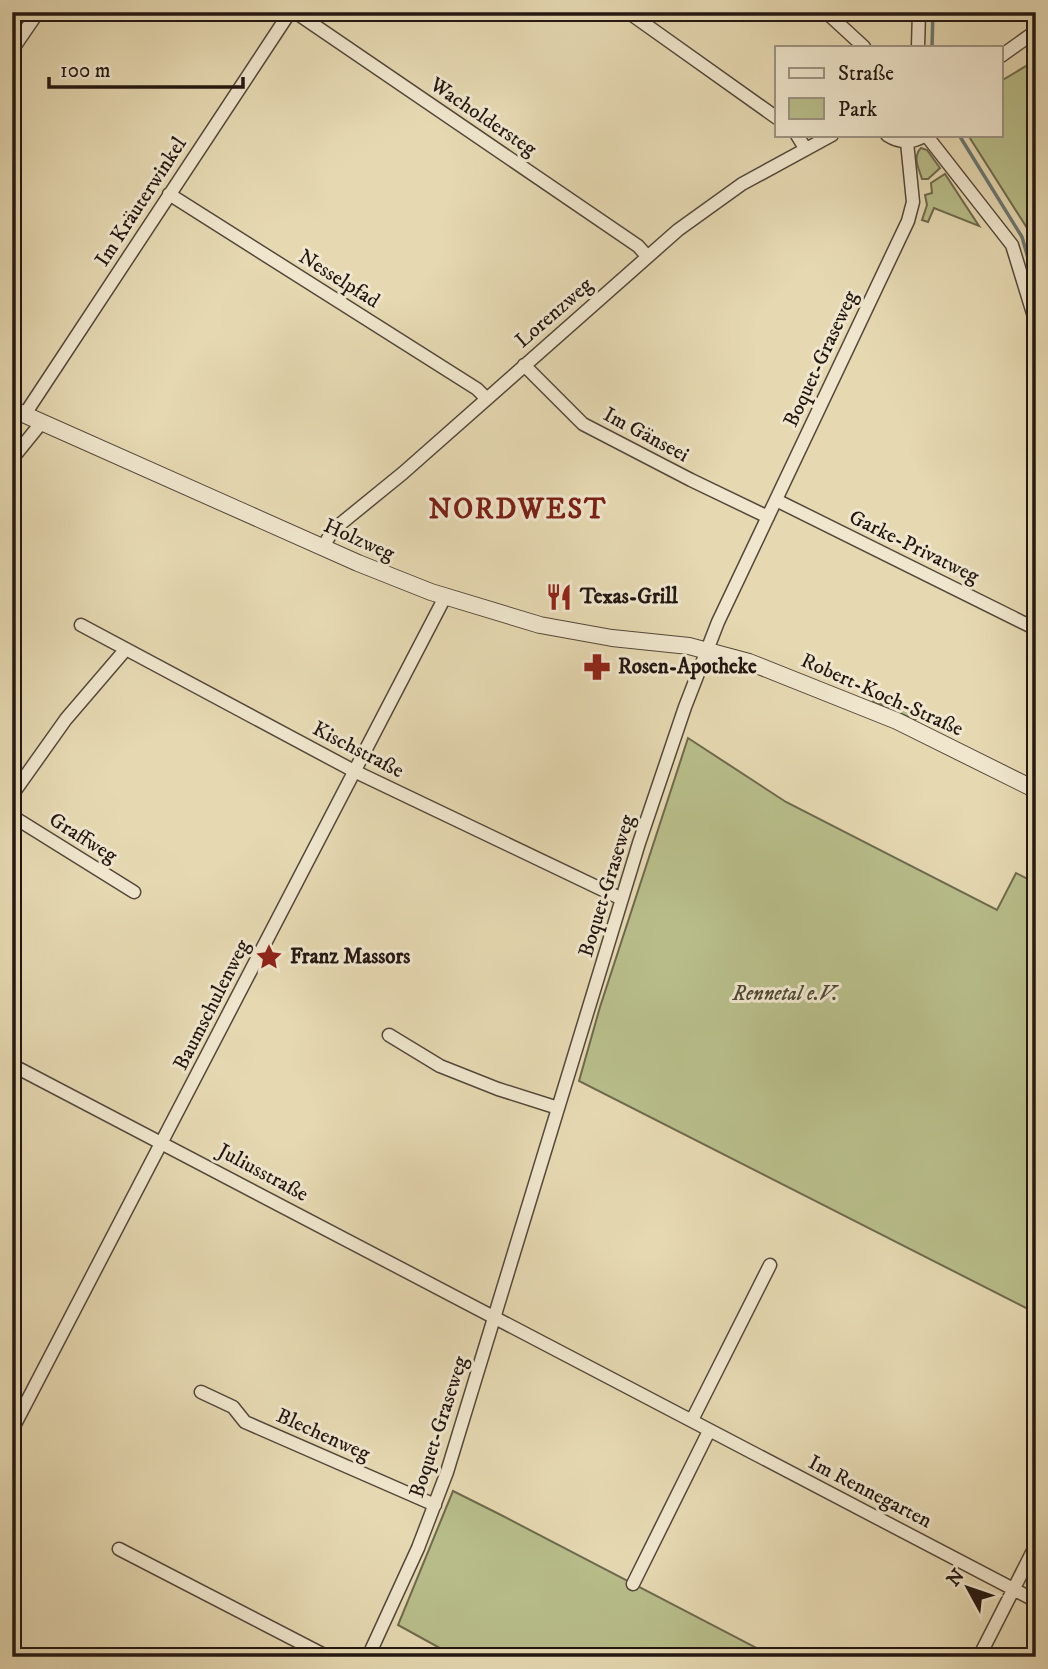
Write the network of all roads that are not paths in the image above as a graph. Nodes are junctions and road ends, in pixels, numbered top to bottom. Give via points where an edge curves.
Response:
1 (38, 12) edge
2 (292, 12) edge
3 (628, 12) edge
4 (826, 12) edge
5 (919, 12) edge
6 (1036, 30) edge
7 (863, 46) edge
8 (918, 46) edge
9 (12, 51) edge
10 (1002, 55) edge
11 (775, 117) edge
12 (798, 136) edge
13 (830, 136) edge
14 (889, 136) edge
15 (924, 136) edge
16 (927, 136) edge
17 (907, 142) junction
18 (805, 148) junction
19 (169, 194) junction
20 (647, 256) junction
21 (1036, 323) edge
22 (524, 365) junction
23 (486, 398) junction
24 (18, 411) edge
25 (42, 422) junction
26 (12, 459) edge
27 (776, 500) junction
28 (768, 517) junction
29 (323, 547) junction
30 (445, 597) junction
31 (81, 625) dead end
32 (1036, 629) edge
33 (126, 649) junction
34 (707, 649) junction
35 (354, 771) junction
36 (1036, 790) edge
37 (12, 794) edge
38 (12, 816) edge
39 (134, 892) dead end
40 (622, 899) junction
41 (389, 1035) dead end
42 (12, 1065) edge
43 (558, 1108) junction
44 (163, 1142) junction
45 (770, 1265) dead end
46 (495, 1317) junction
47 (201, 1392) dead end
48 (692, 1420) junction
49 (12, 1430) edge
50 (709, 1431) junction
51 (435, 1505) junction
52 (1036, 1545) edge
53 (119, 1549) dead end
54 (633, 1584) dead end
55 (1014, 1588) junction
56 (1036, 1601) edge
57 (328, 1657) edge
58 (368, 1657) edge
59 (979, 1657) edge

1 - 9 street
2 - 19 street, Im Kräuterwinkel
2 - 20 street, Wacholdersteg
3 - 11 street
4 - 7 street
5 - 8 street
6 - 10 street
12 - 18 street
13 - 18 street, Lorenzweg
14 - 17 street
15 - 17 street
16 - 21 street via 1012,245
17 - 27 street, Boquet-Graseweg via 913,202 908,221
18 - 20 street, Lorenzweg via 733,191
19 - 23 street, Nesselpfad
19 - 24 street, Im Kräuterwinkel
20 - 22 street, Lorenzweg
22 - 23 street, Lorenzweg
22 - 28 street, Im Gänseei via 583,424
23 - 29 street, Lorenzweg via 333,530
24 - 25 street, Holzweg
25 - 26 street
25 - 29 street, Holzweg
27 - 28 street, Boquet-Graseweg
27 - 32 street, Garke-Privatweg
28 - 34 street, Boquet-Graseweg
29 - 30 street, Holzweg
30 - 34 street, Holzweg via 568,631
30 - 35 street, Baumschulenweg
31 - 33 street, Kischstraße
33 - 35 street, Kischstraße
33 - 37 street via 66,719
34 - 36 street, Robert-Koch-Straße via 776,671 897,721
34 - 40 street, Boquet-Graseweg
35 - 40 street, Kischstraße
35 - 44 street, Baumschulenweg
38 - 39 street, Graffweg
40 - 43 street, Boquet-Graseweg
41 - 43 street via 440,1066
42 - 44 street, Juliusstraße
43 - 46 street, Boquet-Graseweg
44 - 46 street, Juliusstraße
44 - 49 street, Baumschulenweg
45 - 48 street
46 - 48 street, Im Rennegarten
46 - 51 street, Boquet-Graseweg
47 - 51 street, Blechenweg via 233,1407 245,1422
48 - 50 street, Im Rennegarten
50 - 54 street
50 - 55 street, Im Rennegarten
51 - 58 street, Boquet-Graseweg
52 - 55 street
53 - 57 street
55 - 56 street, Im Rennegarten
55 - 59 street

